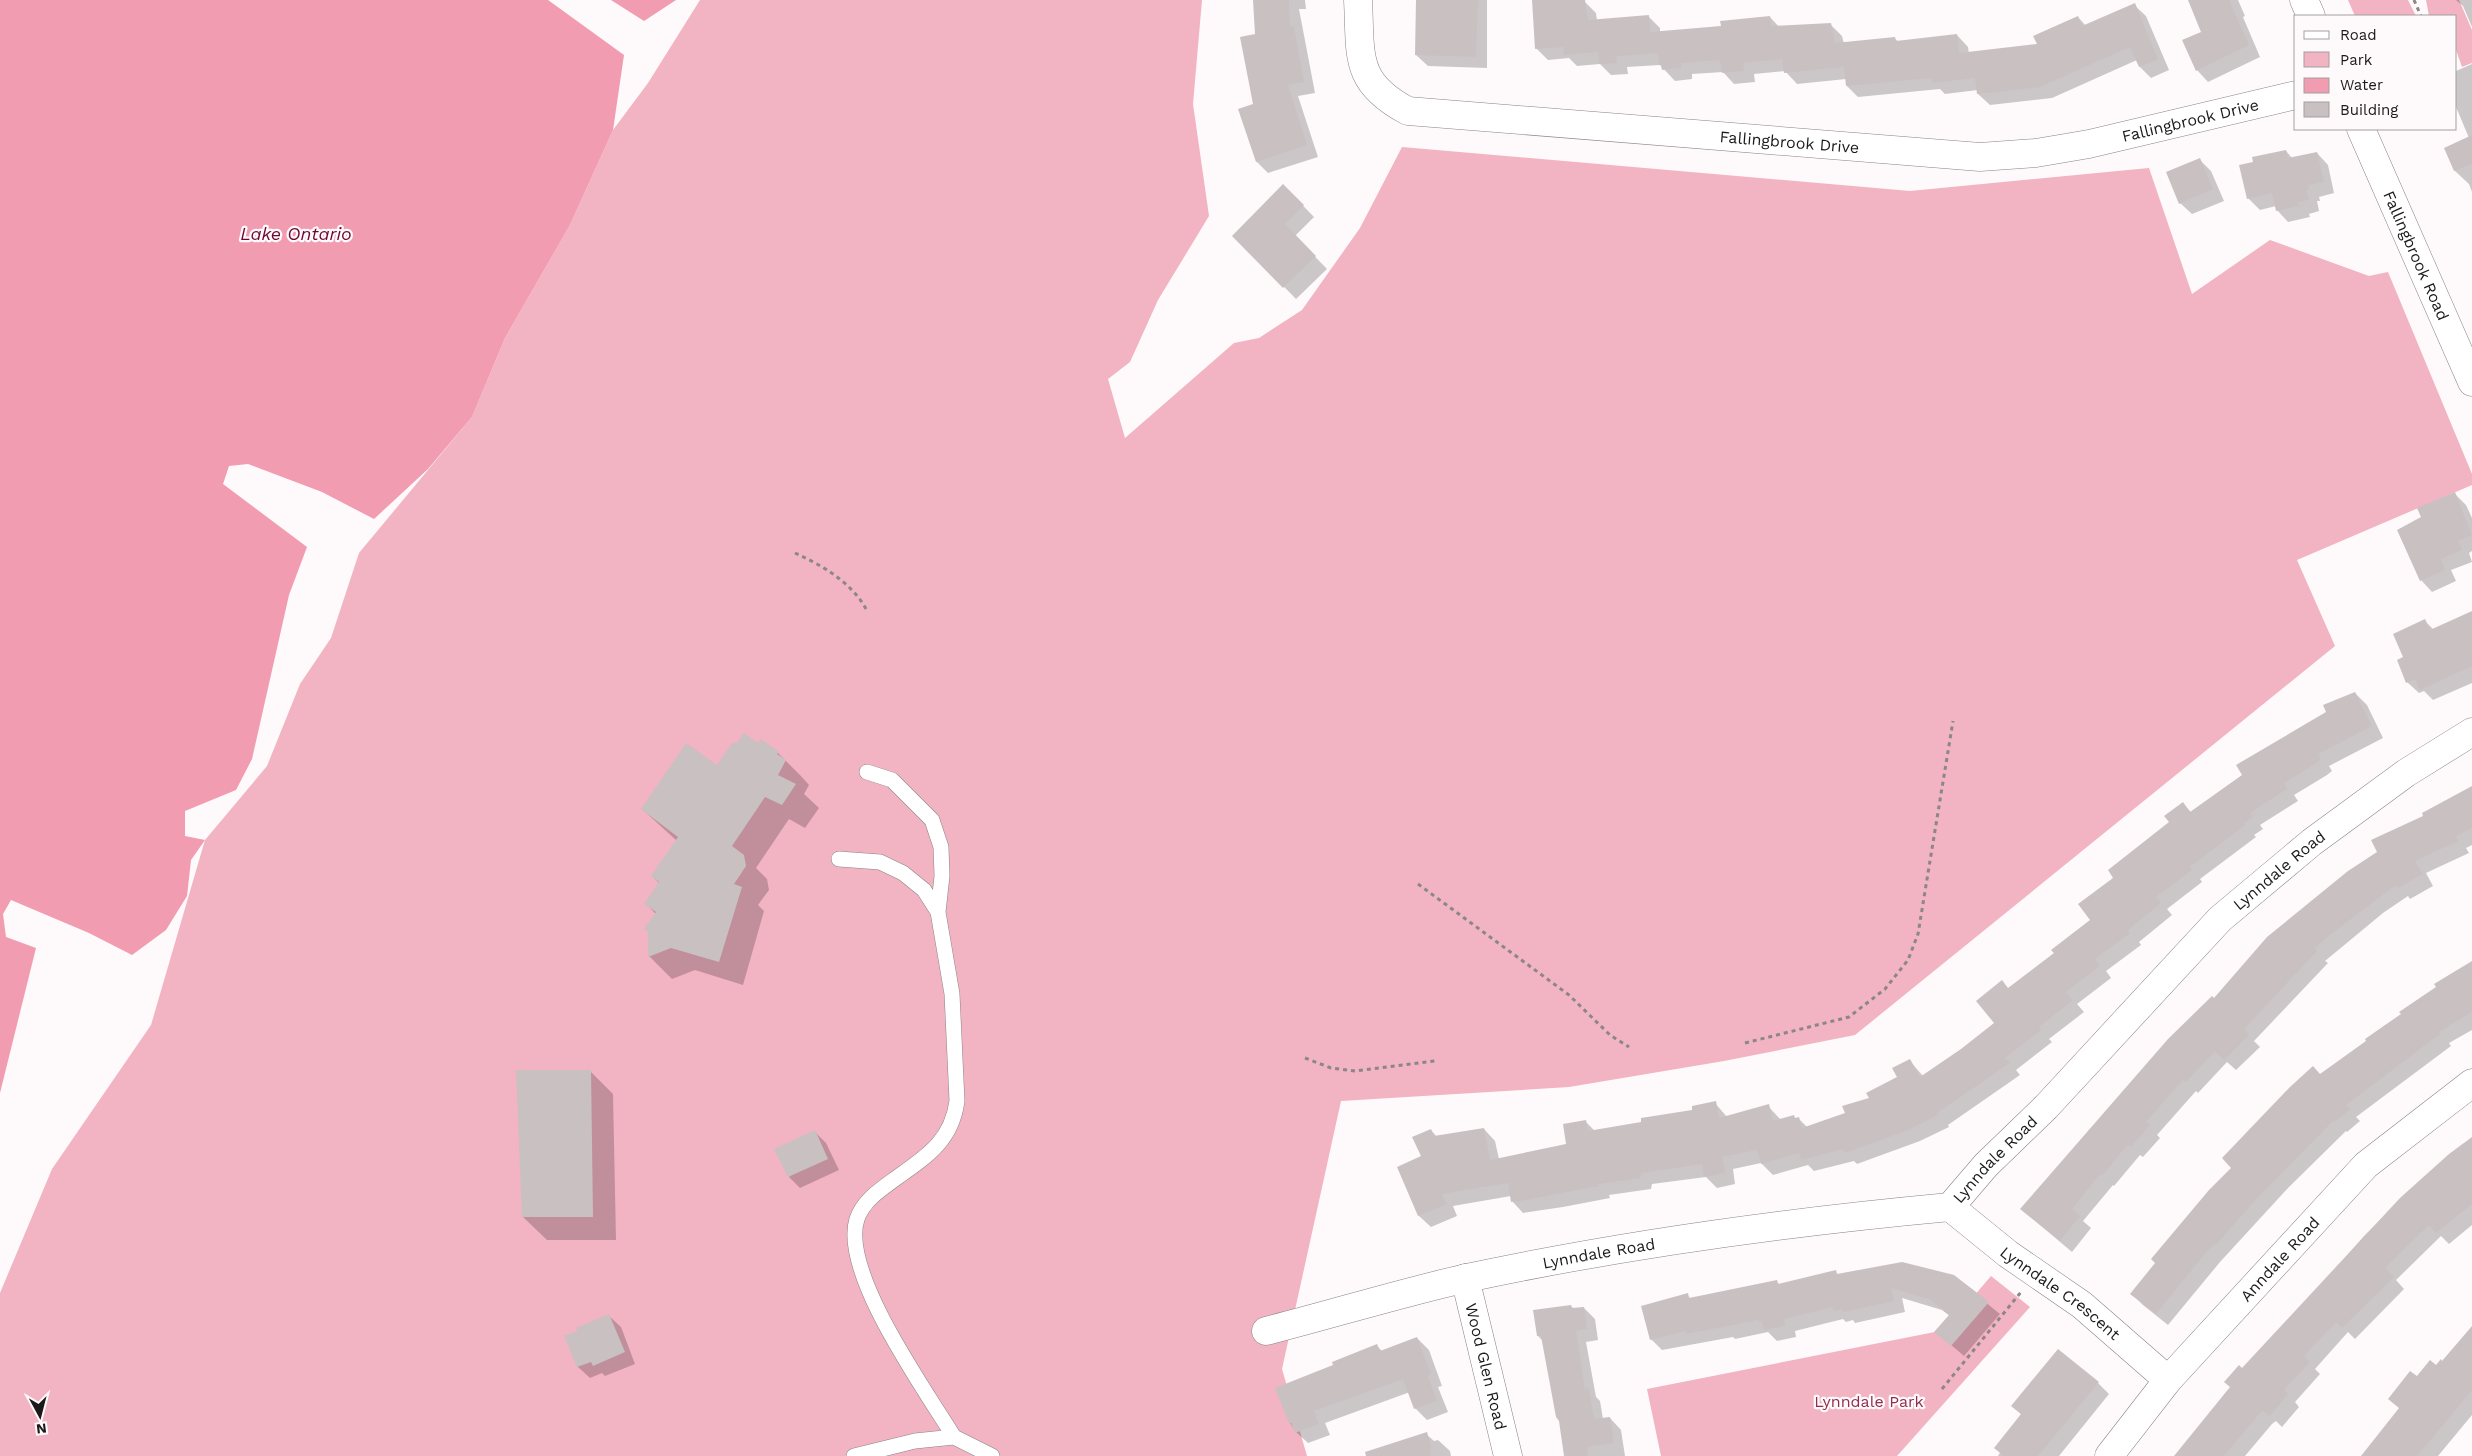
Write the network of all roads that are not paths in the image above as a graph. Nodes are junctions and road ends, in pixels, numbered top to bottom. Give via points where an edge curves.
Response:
1 (1358, 0) edge
2 (2304, 0) edge
3 (2311, 15) edge
4 (2294, 96) edge
5 (2361, 130) edge
6 (2472, 382) edge
7 (2472, 732) edge
8 (866, 772) dead end
9 (839, 859) dead end
10 (938, 912) junction
11 (2472, 1082) edge
12 (1950, 1206) junction
13 (1465, 1278) junction
14 (1266, 1332) dead end
15 (2168, 1380) junction
16 (954, 1438) junction
17 (854, 1456) edge
18 (992, 1456) edge
19 (1508, 1456) edge
20 (2109, 1456) edge

1 - 4 street, Fallingbrook Drive via 1362,59 1369,82 1388,100 1408,111 1980,157 2036,153 2089,144
2 - 3 street
5 - 6 street, Fallingbrook Road
7 - 12 street, Lynndale Road via 2406,773 2312,842 2220,919
8 - 10 lane via 892,780 932,820 941,847
9 - 10 lane via 880,862 904,873 924,890
10 - 16 lane via 952,994 958,1101 955,1118 938,1146 875,1193 864,1205 854,1234 872,1300
11 - 15 street, Anndale Road via 2366,1166
12 - 13 street, Lynndale Road via 1806,1220
12 - 15 street, Lynndale Crescent via 1979,1232 2082,1305
13 - 14 street, Lynndale Road
13 - 19 street, Wood Glen Road
15 - 20 street, Anndale Road
16 - 17 lane via 915,1441
16 - 18 lane

